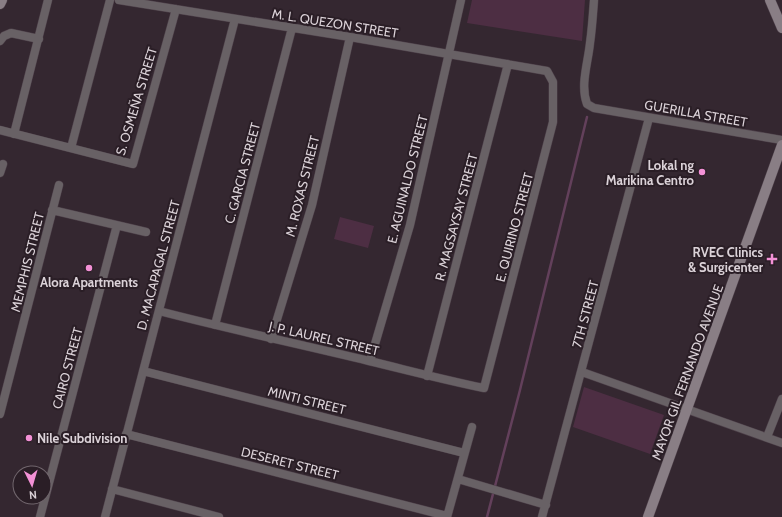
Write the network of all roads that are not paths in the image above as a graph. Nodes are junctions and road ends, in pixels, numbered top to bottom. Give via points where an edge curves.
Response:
1 (2, 0) edge
2 (48, 0) edge
3 (110, 0) edge
4 (119, 0) edge
5 (461, 0) edge
6 (594, 0) edge
7 (770, 0) edge
8 (0, 4) edge
9 (176, 9) junction
10 (235, 19) junction
11 (292, 28) junction
12 (782, 28) edge
13 (350, 37) junction
14 (39, 39) junction
15 (0, 41) edge
16 (449, 54) junction
17 (508, 64) junction
18 (547, 71) joint
19 (649, 118) junction
20 (0, 130) edge
21 (14, 134) junction
22 (782, 140) edge
23 (782, 145) edge
24 (72, 148) junction
25 (2, 164) dead end
26 (0, 173) edge
27 (59, 185) dead end
28 (52, 210) junction
29 (117, 225) junction
30 (146, 232) dead end
31 (159, 311) junction
32 (215, 325) junction
33 (271, 339) junction
34 (370, 361) junction
35 (143, 371) junction
36 (582, 372) junction
37 (427, 376) junction
38 (484, 388) joint
39 (782, 399) edge
40 (687, 409) junction
41 (0, 414) edge
42 (472, 427) dead end
43 (126, 434) junction
44 (767, 438) junction
45 (782, 443) edge
46 (464, 453) junction
47 (458, 479) junction
48 (112, 489) junction
49 (546, 505) junction
50 (447, 516) edge
51 (40, 517) edge
52 (105, 517) edge
53 (219, 517) edge
54 (542, 517) edge
55 (648, 517) edge

1 - 8 street
2 - 14 street
3 - 24 street
4 - 9 street, M. L. QUEZON STREET
5 - 16 street, E. AGUINALDO STREET
6 - 19 street, GUERILLA STREET via 584,87 587,104 594,108
7 - 12 street
9 - 10 street, M. L. QUEZON STREET
9 - 24 street, S. OSMEÑA STREET via 133,164
10 - 11 street, M. L. QUEZON STREET
10 - 31 street, D. MACAPAGAL STREET
11 - 13 street, M. L. QUEZON STREET
11 - 32 street, C. GARCIA STREET
13 - 16 street, M. L. QUEZON STREET
13 - 33 street, M. ROXAS STREET via 312,205
14 - 15 street via 11,33
14 - 21 street
16 - 17 street, M. L. QUEZON STREET
16 - 34 street, E. AGUINALDO STREET via 410,224
17 - 18 street, M. L. QUEZON STREET
17 - 37 street, R. MAGSAYSAY STREET
18 - 38 street, E. QUIRINO STREET via 553,82 553,122
19 - 22 street, GUERILLA STREET
19 - 36 street, 7TH STREET
20 - 21 street, S. OSMEÑA STREET
21 - 24 street, S. OSMEÑA STREET
23 - 40 street, MAYOR GIL FERNANDO AVENUE
25 - 26 street
27 - 28 street, MEMPHIS STREET
28 - 29 street
28 - 41 street, MEMPHIS STREET
29 - 30 street
29 - 51 street, CAIRO STREET
31 - 32 street, J. P. LAUREL STREET
31 - 35 street, D. MACAPAGAL STREET
32 - 33 street, J. P. LAUREL STREET
33 - 34 street, J. P. LAUREL STREET
34 - 37 street, J. P. LAUREL STREET
35 - 43 street, D. MACAPAGAL STREET
35 - 46 street, MINTI STREET
36 - 40 street
36 - 49 street, 7TH STREET
37 - 38 street, J. P. LAUREL STREET
39 - 44 street
40 - 44 street
40 - 55 street, MAYOR GIL FERNANDO AVENUE
42 - 46 street
43 - 48 street, D. MACAPAGAL STREET
43 - 50 street, DESERET STREET
44 - 45 street
46 - 47 street
47 - 49 street
47 - 50 street
48 - 52 street, D. MACAPAGAL STREET
48 - 53 street
49 - 54 street, 7TH STREET

